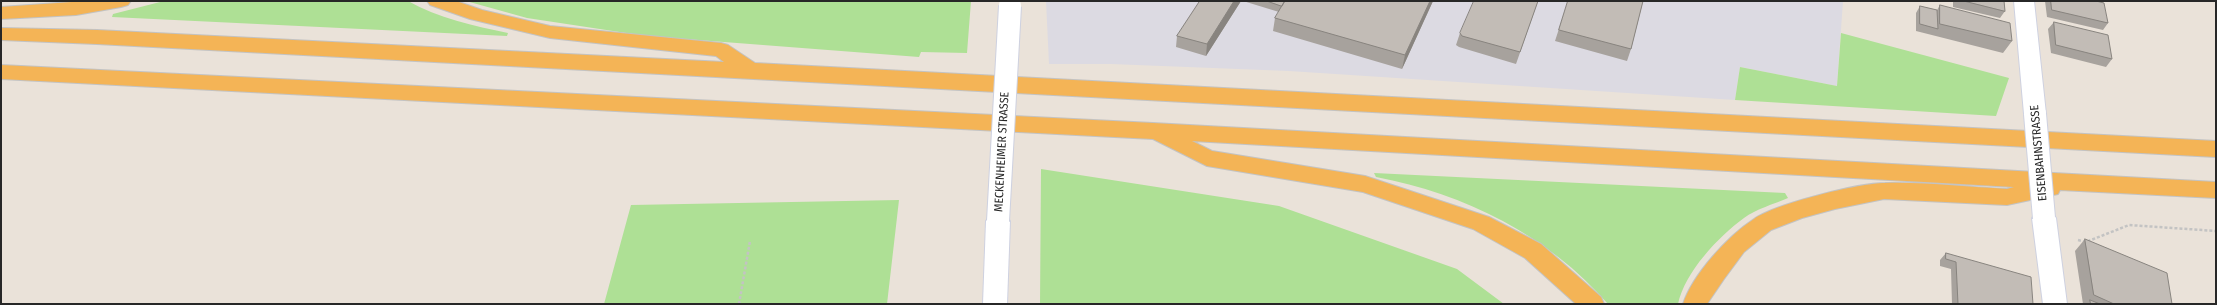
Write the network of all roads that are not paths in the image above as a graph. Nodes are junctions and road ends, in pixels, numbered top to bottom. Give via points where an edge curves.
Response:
1 (121, 1) edge
2 (438, 1) edge
3 (2024, 1) edge
4 (1010, 3) edge
5 (1, 13) edge
6 (1, 34) edge
7 (750, 70) junction
8 (1, 72) edge
9 (1153, 131) junction
10 (2216, 149) edge
11 (2078, 181) junction
12 (2216, 190) edge
13 (995, 304) edge
14 (1592, 304) edge
15 (1695, 304) edge
16 (2055, 304) edge

1 - 5 highway via 76,9
2 - 7 highway via 477,16 550,32 720,50
3 - 16 street, EISENBAHNSTRASSE, bridge
4 - 13 street, MECKENHEIMER STRASSE, bridge
6 - 7 highway
7 - 10 highway
8 - 9 highway
9 - 11 highway
9 - 14 highway via 1207,158 1365,184 1481,223 1533,251
11 - 12 highway
11 - 15 highway via 2007,197 1884,191 1835,200 1796,211 1763,224 1736,246 1715,272

